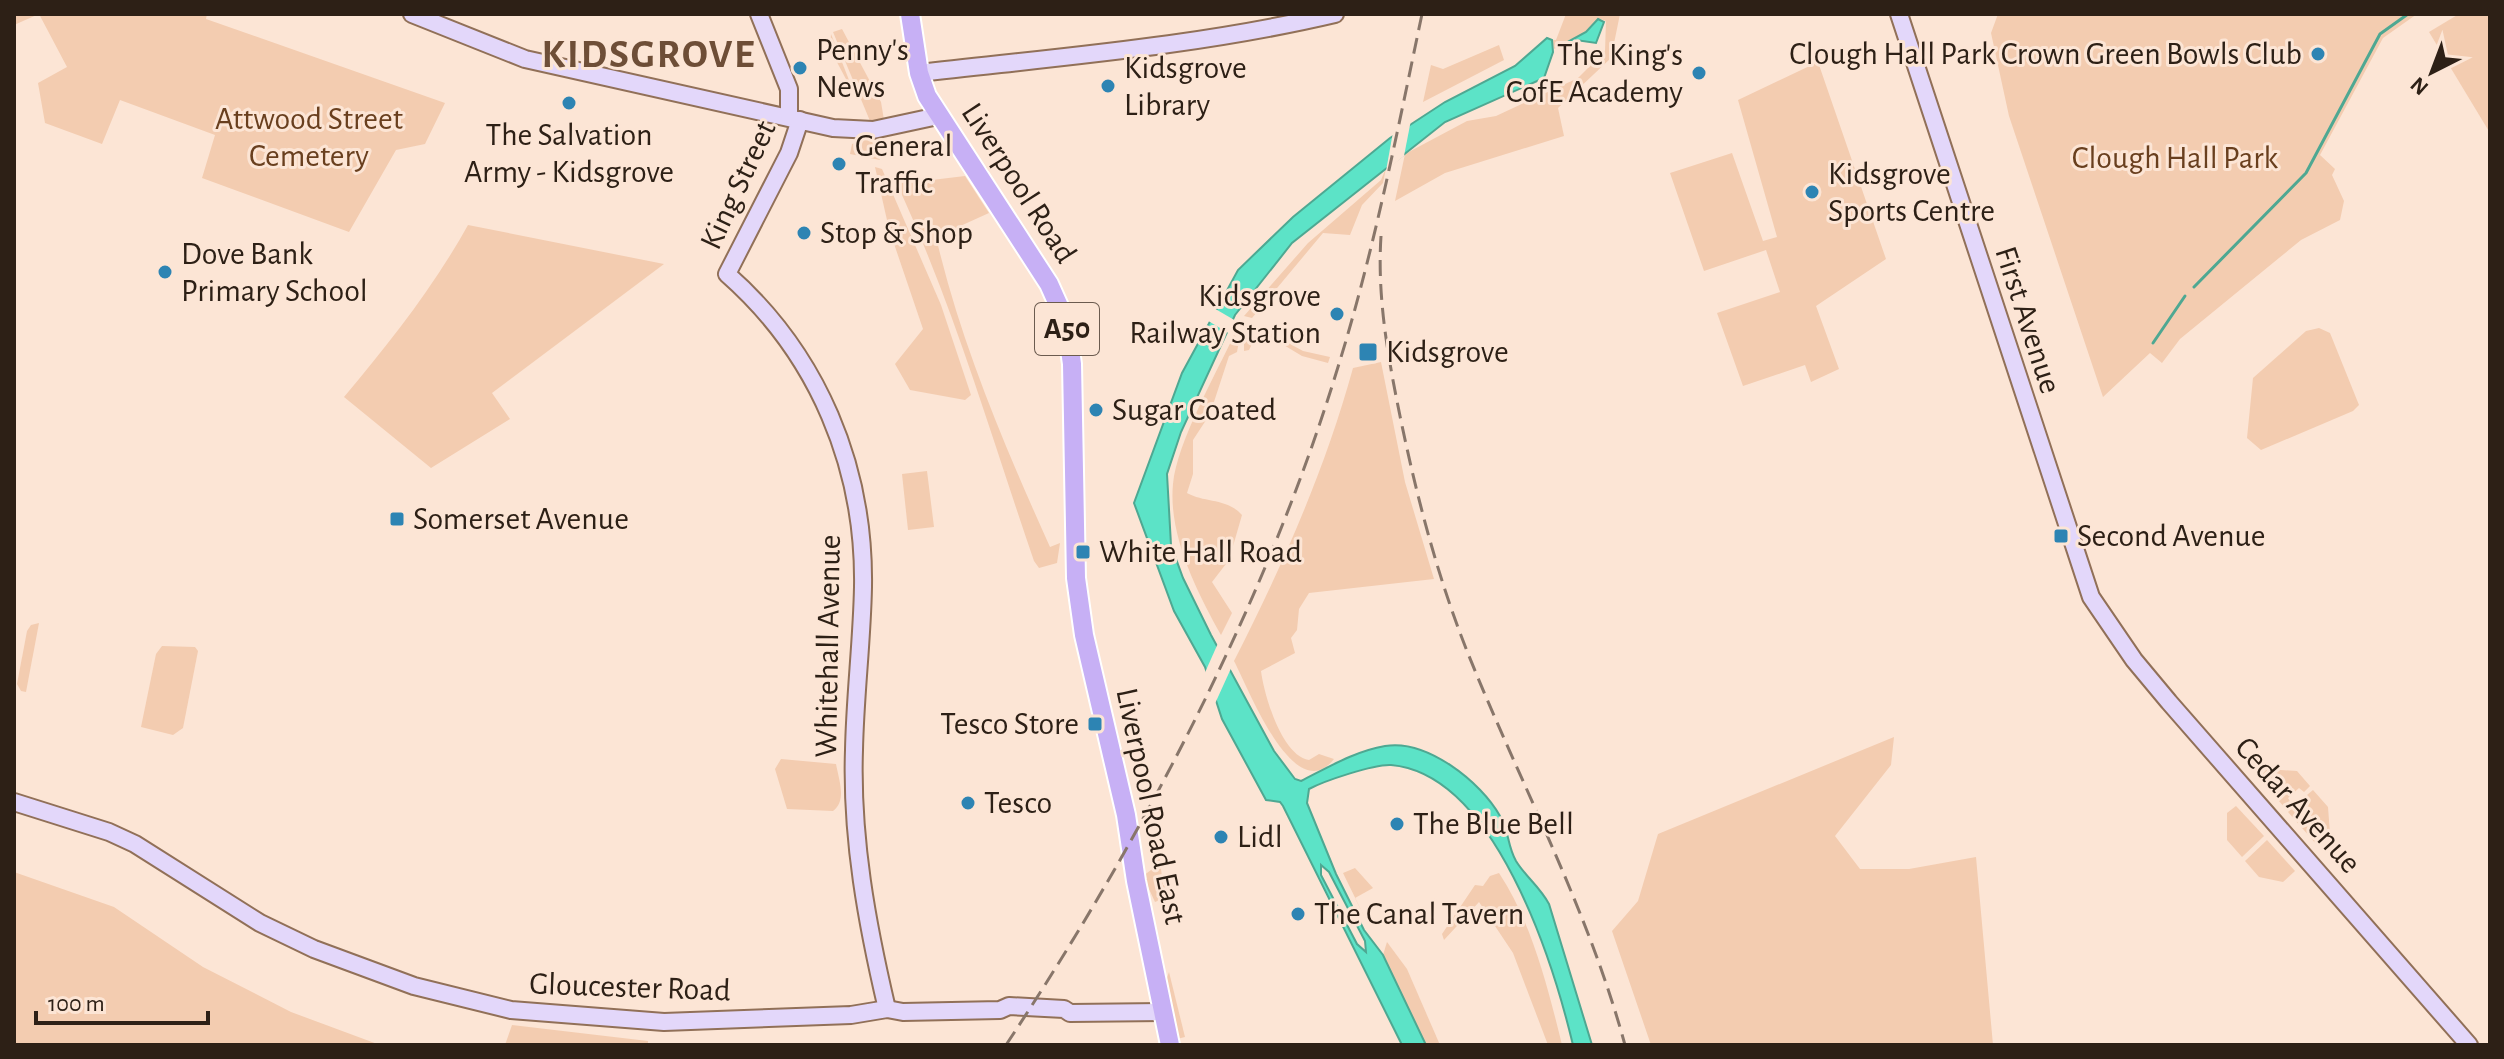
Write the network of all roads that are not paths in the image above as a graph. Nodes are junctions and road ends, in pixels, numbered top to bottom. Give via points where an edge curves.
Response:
1 (412, 14) edge
2 (759, 14) edge
3 (910, 14) edge
4 (1335, 14) edge
5 (1899, 14) edge
6 (919, 73) junction
7 (938, 116) junction
8 (795, 118) junction
9 (727, 274) joint
10 (1076, 578) joint
11 (2091, 597) joint
12 (14, 802) edge
13 (887, 1009) junction
14 (1163, 1012) junction
15 (1170, 1045) edge
16 (2469, 1045) edge

1 - 8 street via 538,61
2 - 8 street
3 - 6 main road, Liverpool Road / A50
4 - 6 street via 1111,51
5 - 11 street, First Avenue
6 - 7 main road, Liverpool Road / A50
7 - 8 street via 863,130
7 - 10 main road, Liverpool Road / A50 via 1049,284 1066,322 1072,364
8 - 9 street, King Street via 789,153
9 - 13 street, Whitehall Avenue via 746,291 817,385 855,488 863,583 855,822 864,903
10 - 14 main road, Liverpool Road East / A50
11 - 16 street, Cedar Avenue via 2161,693
12 - 13 street, Gloucester Road via 135,844 260,923 314,949 380,975 472,1001 549,1015 664,1022
13 - 14 street, Gloucester Road via 1009,1006 1070,1013
14 - 15 main road, Liverpool Road East / A50

